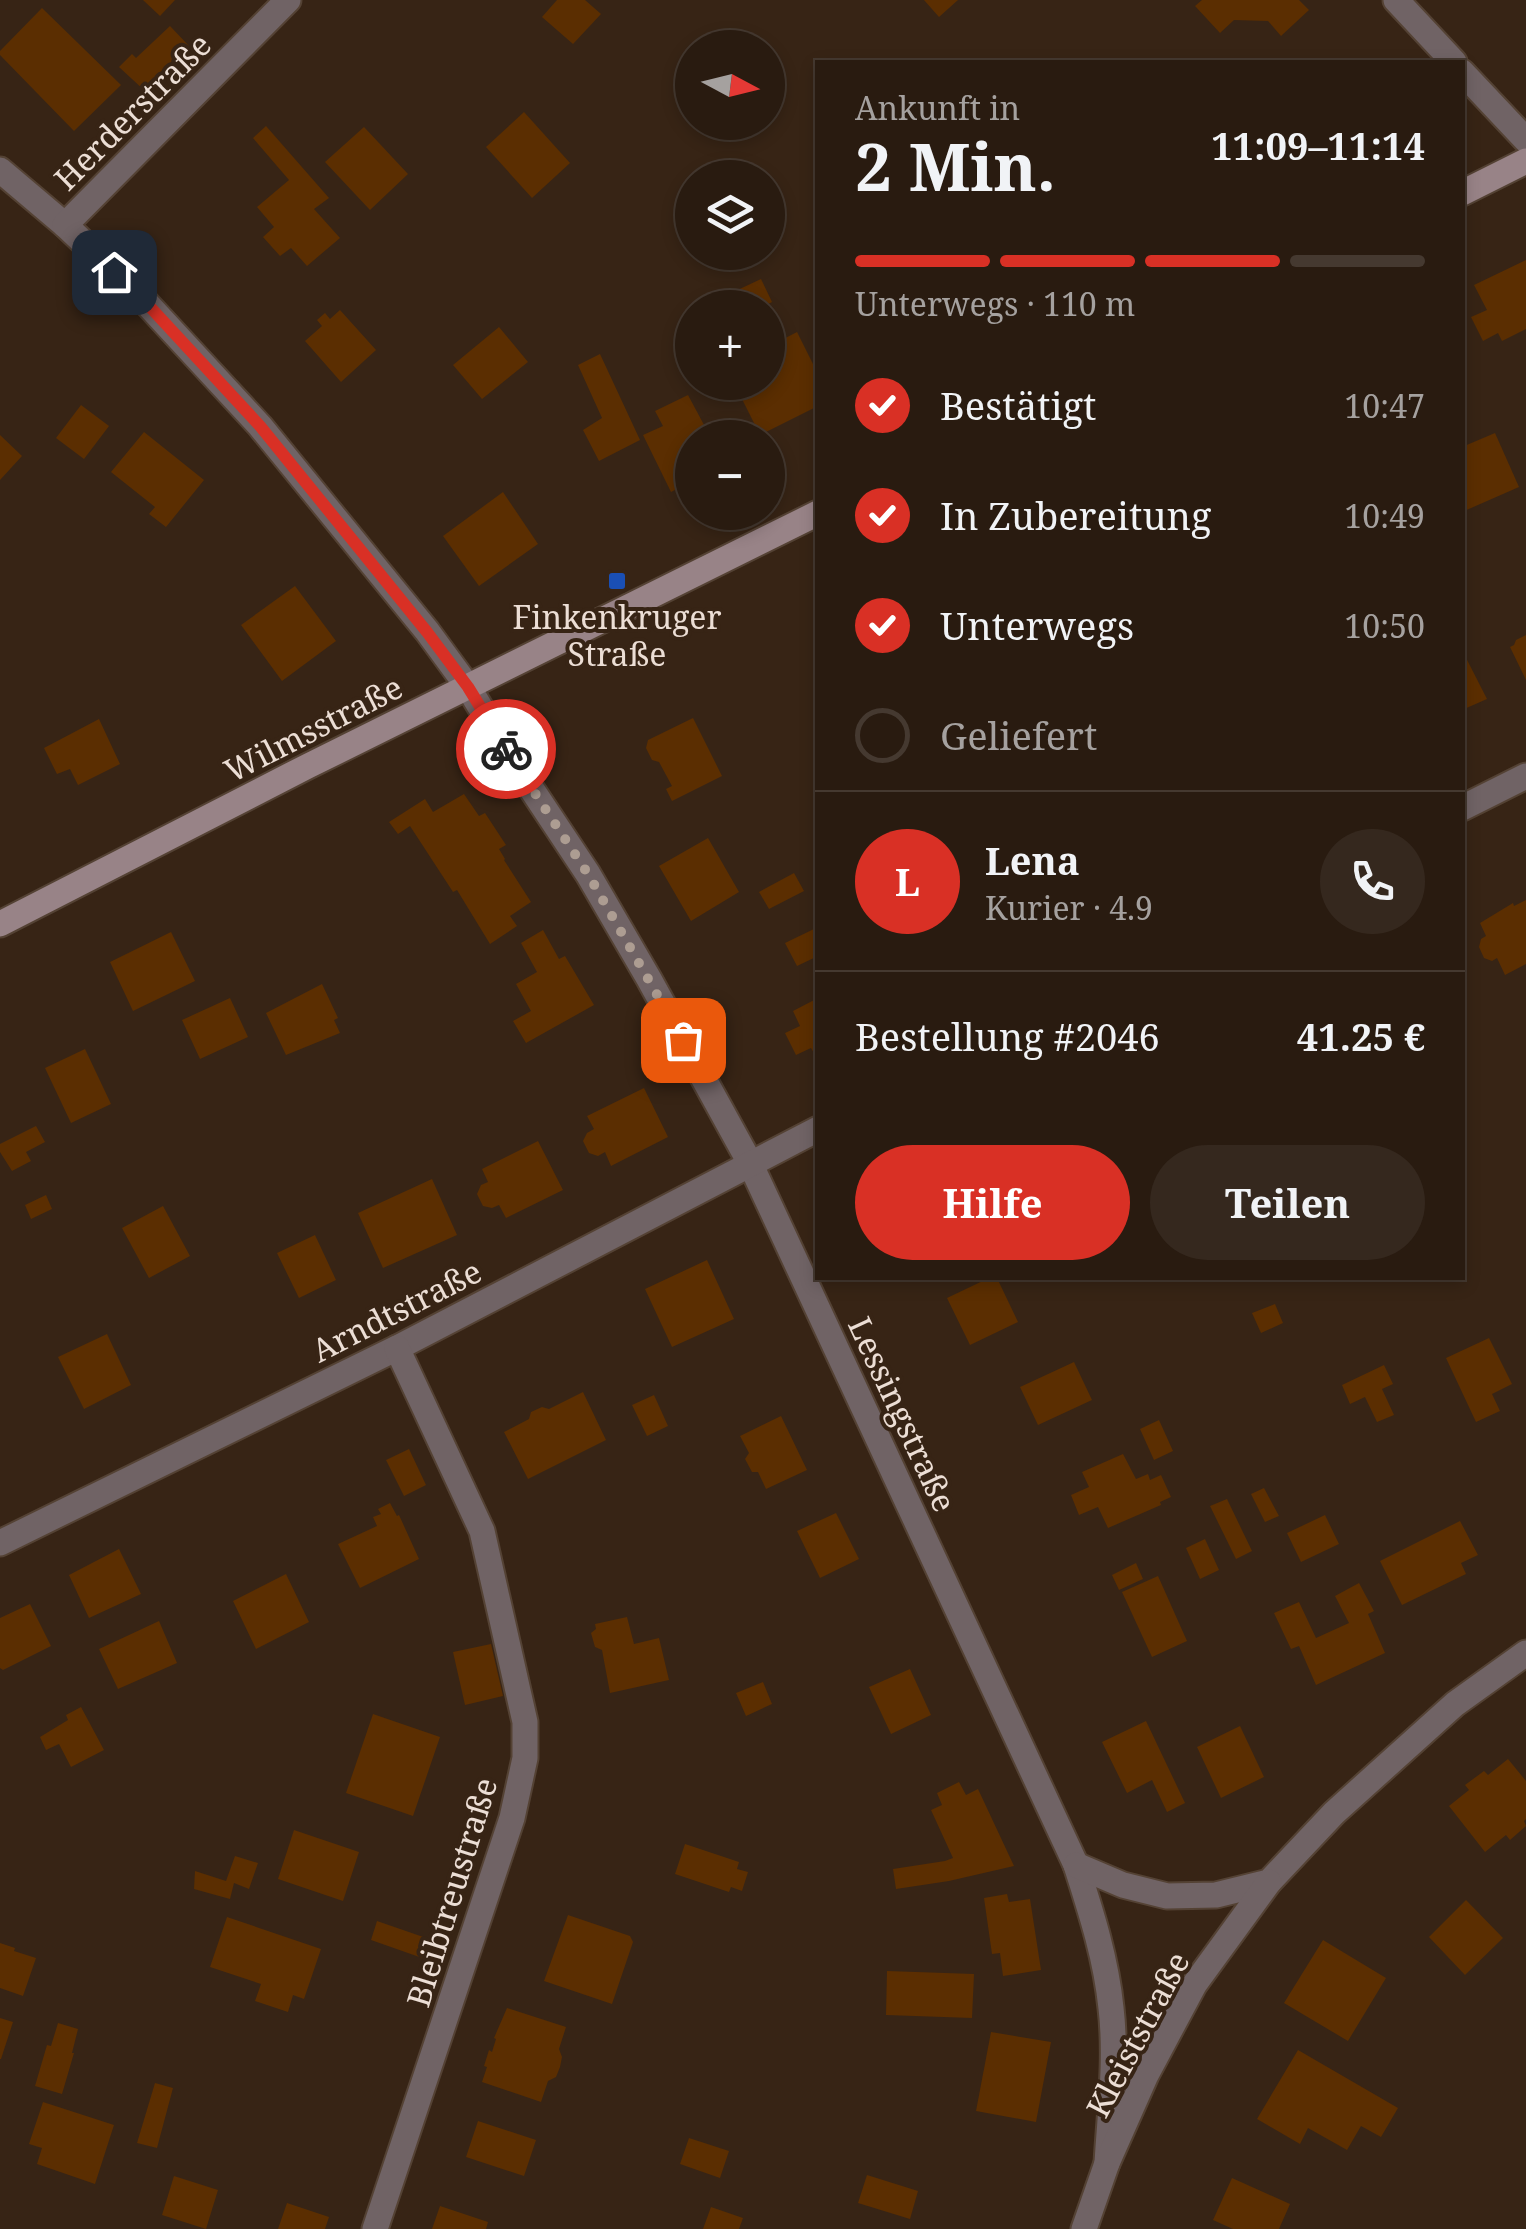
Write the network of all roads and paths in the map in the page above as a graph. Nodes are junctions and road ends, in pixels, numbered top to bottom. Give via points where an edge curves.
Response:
1 (288, 0) edge
2 (1396, 0) edge
3 (1452, 60) edge
4 (1465, 75) edge
5 (1526, 140) edge
6 (1526, 161) edge
7 (0, 170) edge
8 (1465, 191) edge
9 (65, 225) junction
10 (815, 515) edge
11 (468, 687) junction
12 (1526, 776) edge
13 (1465, 806) edge
14 (0, 924) edge
15 (815, 1130) edge
16 (750, 1163) junction
17 (397, 1348) junction
18 (0, 1543) edge
19 (1526, 1654) edge
20 (1076, 1865) junction
21 (1269, 1882) junction
22 (1107, 2163) junction
23 (375, 2229) edge
24 (1084, 2229) edge

1 - 9 street, Herderstraße
2 - 3 street
4 - 5 street
6 - 8 street
7 - 9 street
9 - 11 street via 260,426
10 - 11 street, Wilmsstraße
11 - 14 street, Wilmsstraße
11 - 16 street, Lessingstraße via 588,874
12 - 13 street
15 - 16 street, Arndtstraße
16 - 17 street, Arndtstraße
16 - 20 street, Lessingstraße
17 - 18 street, Arndtstraße
17 - 23 street, Bleibtreustraße via 482,1531 525,1722 525,1758 512,1818
19 - 21 street, Kleiststraße via 1454,1704
20 - 21 street, Kleiststraße via 1168,1896 1216,1895
20 - 22 street, Lessingstraße via 1101,1943 1112,2010
21 - 22 street, Kleiststraße via 1194,1985
22 - 24 street, Kleiststraße

